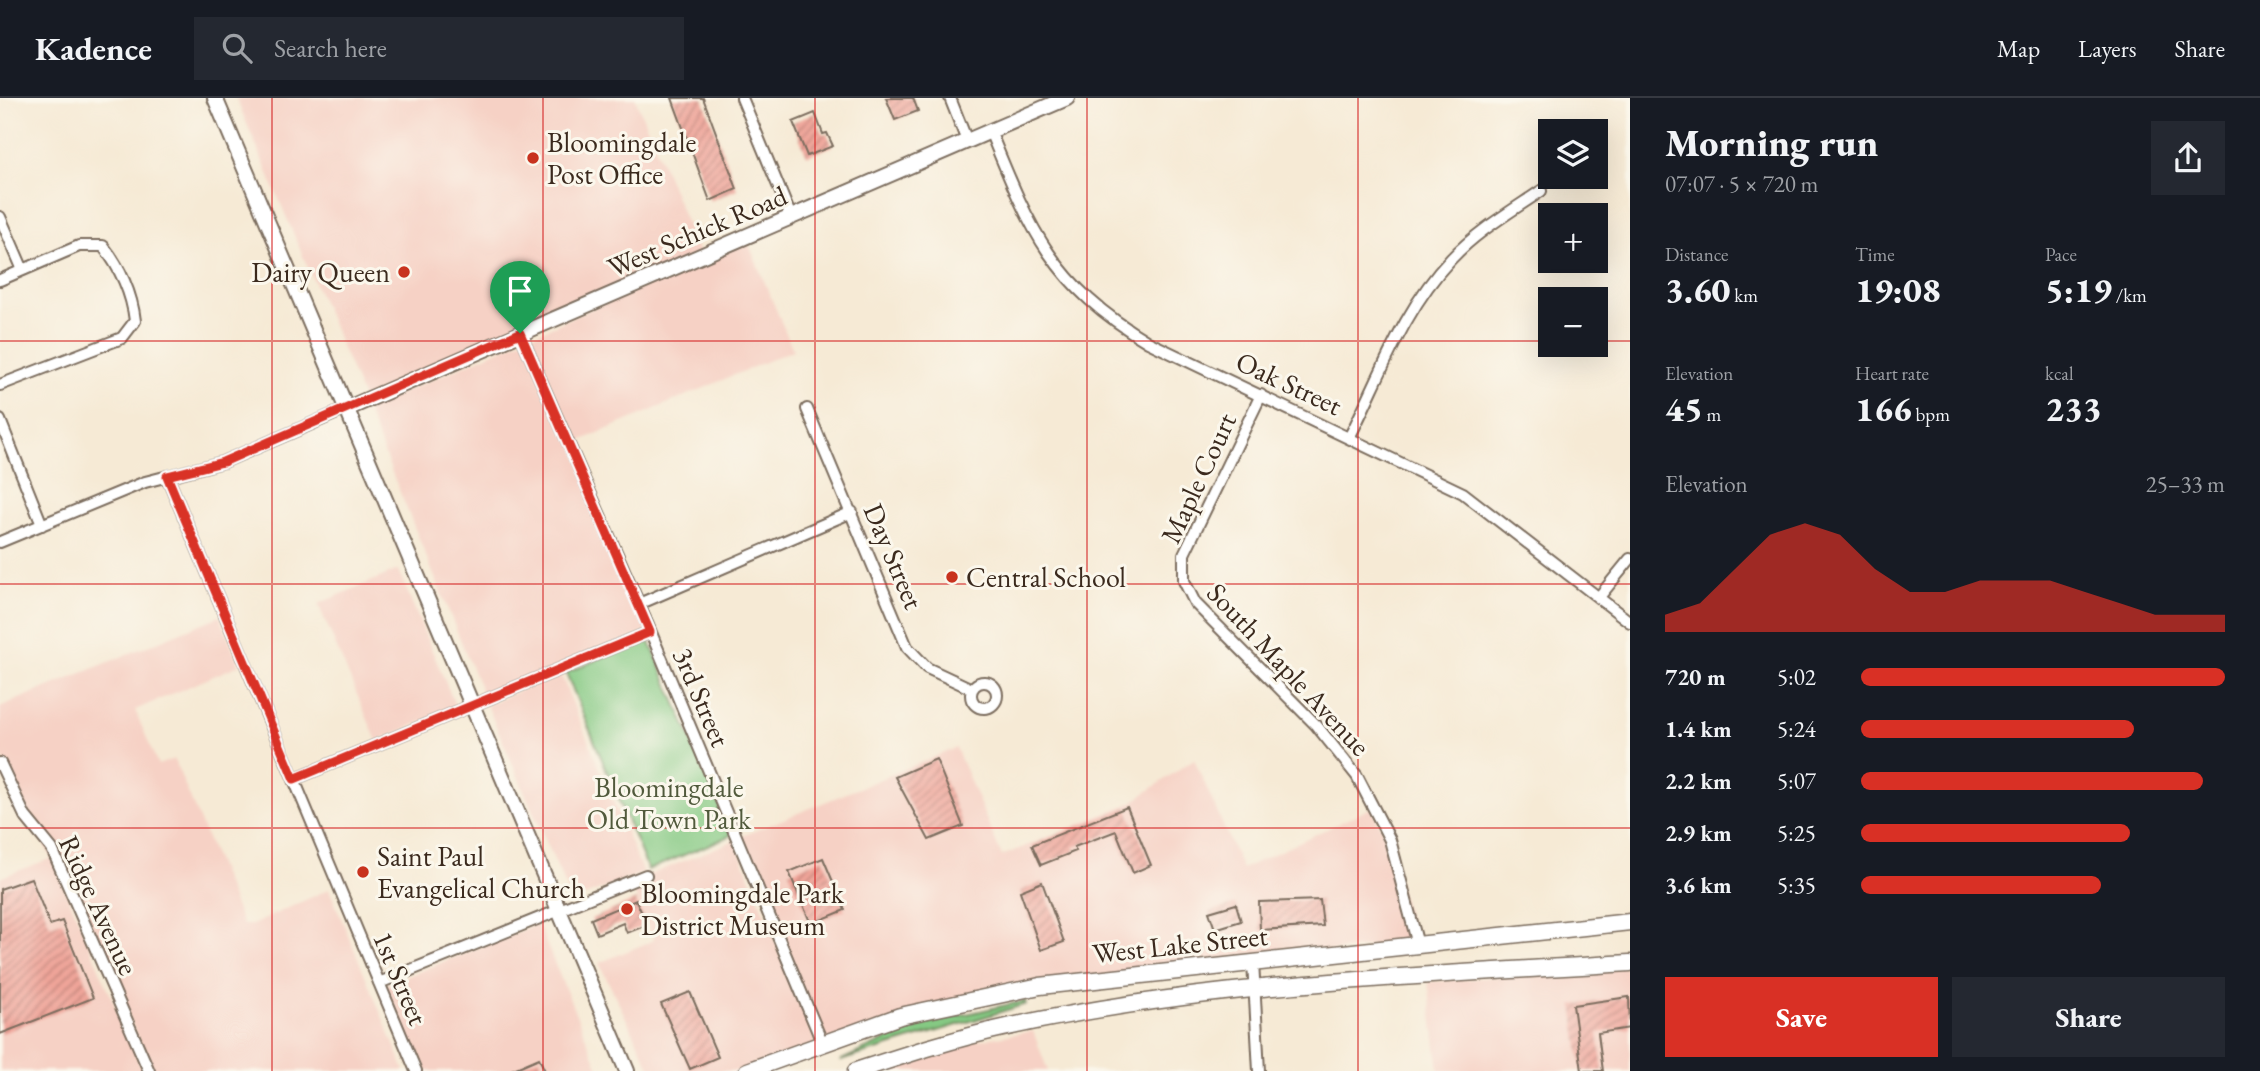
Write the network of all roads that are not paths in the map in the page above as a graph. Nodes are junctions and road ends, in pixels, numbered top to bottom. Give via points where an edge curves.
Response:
1 (215, 98) edge
2 (742, 98) edge
3 (950, 98) edge
4 (1067, 98) edge
5 (990, 131) junction
6 (967, 141) junction
7 (1541, 191) dead end
8 (0, 217) edge
9 (791, 217) junction
10 (23, 270) junction
11 (0, 280) edge
12 (520, 333) junction
13 (0, 385) edge
14 (1261, 395) junction
15 (346, 409) junction
16 (807, 410) dead end
17 (0, 420) edge
18 (1350, 436) junction
19 (167, 476) junction
20 (852, 513) junction
21 (43, 525) junction
22 (0, 542) edge
23 (1630, 559) edge
24 (1184, 581) joint
25 (1599, 597) junction
26 (639, 604) junction
27 (1630, 622) edge
28 (650, 632) junction
29 (972, 689) dead end
30 (472, 707) junction
31 (0, 763) edge
32 (294, 779) junction
33 (646, 874) dead end
34 (558, 911) junction
35 (1630, 922) edge
36 (1418, 945) junction
37 (1253, 962) junction
38 (1630, 963) edge
39 (379, 984) junction
40 (1254, 990) junction
41 (822, 1042) junction
42 (149, 1071) edge
43 (416, 1071) edge
44 (627, 1071) edge
45 (747, 1071) edge
46 (856, 1071) edge
47 (1259, 1071) edge

1 - 15 main road
2 - 9 street
3 - 6 street
4 - 5 main road, West Schick Road
5 - 6 main road, West Schick Road
5 - 14 street, Oak Street via 1039,241 1087,299 1148,342
6 - 9 main road, West Schick Road
7 - 18 street via 1478,234 1436,275 1405,325
8 - 10 street
9 - 12 main road, West Schick Road
10 - 11 street
10 - 13 street via 79,246 103,246 133,302 135,321 122,338
12 - 15 main road, West Schick Road
12 - 26 street, 3rd Street
14 - 18 street, Oak Street
14 - 24 street, Maple Court via 1184,554
15 - 19 street via 223,462
15 - 30 main road
16 - 20 street, Day Street
17 - 21 street
18 - 25 street, Oak Street via 1463,493
19 - 21 street
19 - 32 street, 1st Street
20 - 26 street
20 - 29 street, Day Street via 907,647 927,668
21 - 22 street
23 - 25 street
24 - 36 street, South Maple Avenue via 1195,603 1316,725 1357,776 1390,840
25 - 27 street, Oak Street
26 - 28 street, 3rd Street
28 - 30 street
28 - 41 street, 3rd Street
30 - 32 street
30 - 34 main road
31 - 42 street, Ridge Avenue via 25,816 52,849
32 - 39 street, 1st Street
33 - 34 street
34 - 39 street
34 - 44 main road
35 - 36 main road, West Lake Street
36 - 37 main road, West Lake Street
37 - 40 street
37 - 41 main road, West Lake Street via 1040,986 900,1016
38 - 40 main road, West Lake Street
39 - 43 street, 1st Street
40 - 46 main road, West Lake Street via 1004,1028
40 - 47 street
41 - 45 main road, West Lake Street

